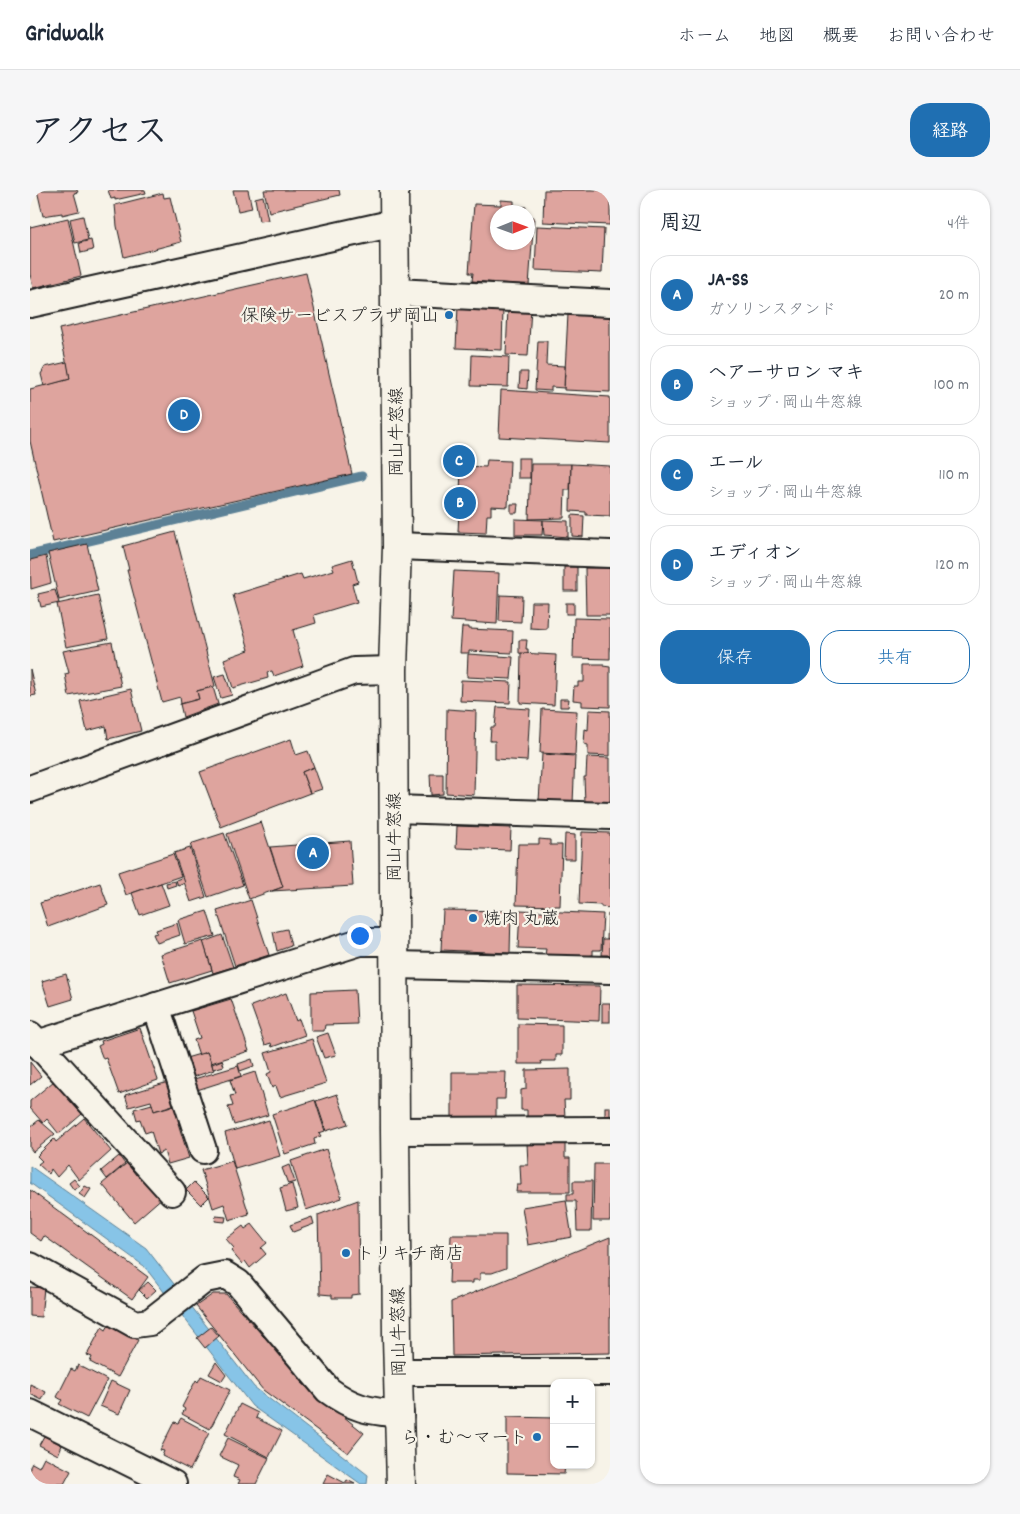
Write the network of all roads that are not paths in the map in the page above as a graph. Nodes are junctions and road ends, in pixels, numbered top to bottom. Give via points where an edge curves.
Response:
1 (394, 190) edge
2 (395, 223) junction
3 (396, 292) junction
4 (610, 303) edge
5 (30, 304) edge
6 (397, 546) junction
7 (610, 554) edge
8 (393, 670) junction
9 (30, 789) edge
10 (394, 809) junction
11 (610, 816) edge
12 (395, 954) junction
13 (610, 970) edge
14 (156, 1006) junction
15 (34, 1040) edge
16 (610, 1130) edge
17 (395, 1131) junction
18 (203, 1150) dead end
19 (172, 1192) dead end
20 (30, 1266) edge
21 (398, 1372) junction
22 (610, 1372) edge
23 (30, 1413) edge
24 (400, 1414) junction
25 (173, 1484) edge
26 (401, 1484) edge

1 - 2 main road, 岡山牛窓線
2 - 3 main road, 岡山牛窓線
2 - 5 street
3 - 4 street
3 - 6 main road, 岡山牛窓線
6 - 7 street
6 - 8 main road, 岡山牛窓線
8 - 9 street via 354,672
8 - 10 main road, 岡山牛窓線
10 - 11 street
10 - 12 main road, 岡山牛窓線
12 - 13 street
12 - 14 street via 360,942
12 - 17 main road, 岡山牛窓線
14 - 15 street
14 - 18 street
15 - 19 street
16 - 17 street
17 - 21 main road, 岡山牛窓線
20 - 24 street via 135,1324 150,1322 205,1279 224,1275 238,1283 328,1390 342,1401 361,1408
21 - 22 street
21 - 24 main road, 岡山牛窓線
23 - 25 street
24 - 26 main road, 岡山牛窓線

